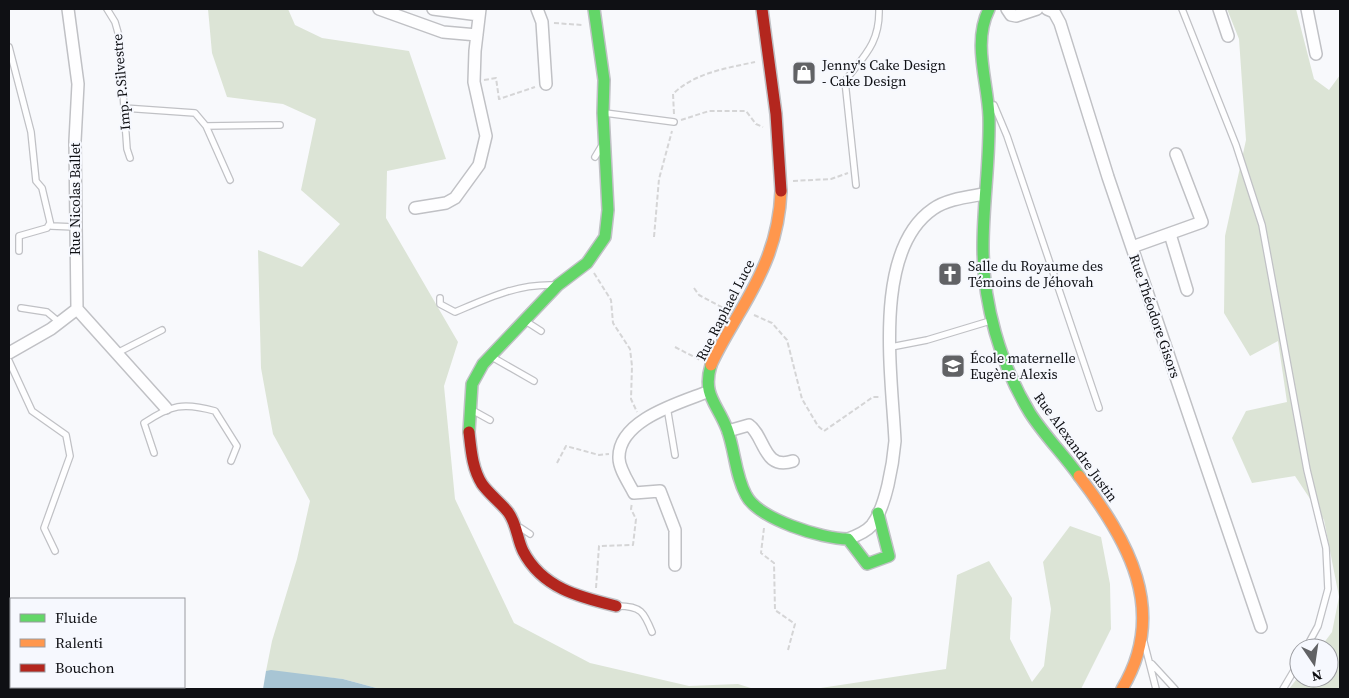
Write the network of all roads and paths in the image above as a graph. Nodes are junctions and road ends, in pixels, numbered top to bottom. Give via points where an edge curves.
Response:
1 (68, 9) edge
2 (107, 9) edge
3 (379, 9) edge
4 (433, 9) edge
5 (537, 9) edge
6 (594, 9) edge
7 (762, 9) edge
8 (879, 9) edge
9 (989, 9) edge
10 (1006, 9) edge
11 (1037, 9) edge
12 (1046, 9) edge
13 (1182, 9) edge
14 (1219, 9) edge
15 (1307, 9) edge
16 (480, 12) edge
17 (542, 22) junction
18 (596, 25) junction
19 (477, 35) junction
20 (1228, 36) dead end
21 (9, 47) edge
22 (1316, 54) dead end
23 (769, 62) junction
24 (474, 82) junction
25 (546, 84) joint
26 (986, 87) junction
27 (124, 108) junction
28 (602, 113) junction
29 (674, 122) junction
30 (280, 125) dead end
31 (206, 126) junction
32 (778, 134) junction
33 (605, 141) junction
34 (1176, 154) dead end
35 (595, 157) dead end
36 (130, 158) dead end
37 (855, 171) junction
38 (230, 180) dead end
39 (780, 181) junction
40 (856, 185) dead end
41 (984, 194) junction
42 (415, 208) dead end
43 (50, 223) junction
44 (75, 227) junction
45 (1170, 234) junction
46 (654, 237) dead end
47 (1132, 247) junction
48 (19, 251) dead end
49 (587, 263) junction
50 (558, 285) junction
51 (694, 288) dead end
52 (1187, 290) dead end
53 (440, 298) dead end
54 (21, 308) dead end
55 (76, 309) junction
56 (739, 312) junction
57 (992, 320) junction
58 (525, 321) junction
59 (59, 322) junction
60 (162, 330) dead end
61 (541, 331) dead end
62 (675, 346) dead end
63 (891, 347) junction
64 (9, 353) edge
65 (117, 354) junction
66 (490, 356) junction
67 (9, 361) edge
68 (711, 366) junction
69 (534, 382) dead end
70 (707, 392) junction
71 (893, 396) junction
72 (166, 408) junction
73 (468, 408) junction
74 (667, 408) junction
75 (1099, 408) dead end
76 (490, 420) dead end
77 (642, 421) junction
78 (728, 431) junction
79 (619, 452) junction
80 (154, 453) dead end
81 (675, 455) dead end
82 (231, 461) dead end
83 (793, 461) dead end
84 (557, 463) dead end
85 (634, 493) junction
86 (878, 513) junction
87 (765, 516) junction
88 (515, 524) junction
89 (530, 534) dead end
90 (848, 539) junction
91 (55, 552) dead end
92 (675, 565) dead end
93 (596, 602) junction
94 (616, 606) joint
95 (1261, 627) dead end
96 (652, 632) dead end
97 (1142, 638) junction
98 (1311, 638) edge
99 (788, 650) dead end
100 (1151, 662) junction
101 (1122, 689) edge
102 (1156, 689) edge
103 (1175, 689) edge

1 - 44 street, Rue Nicolas Ballet via 78,84
2 - 27 lane, Imp. P.Silvestre via 116,22 119,36
3 - 19 street via 443,32
4 - 16 street
5 - 17 street
6 - 18 street
7 - 23 street, Rue Raphael Luce
8 - 37 lane via 880,20 874,44 844,81
9 - 26 street, Rue Alexandre Justin via 980,32
10 - 11 street via 1016,16
12 - 47 street, Rue Théodore Gisors via 1054,12 1060,24
13 - 98 lane via 1236,145 1262,224 1307,470 1326,548 1328,589
14 - 20 street
15 - 22 street
16 - 19 street
17 - 18 path
17 - 25 street
18 - 28 street via 604,80
19 - 24 street
21 - 43 lane via 31,132 36,181 42,188
23 - 29 path via 710,72 683,84 673,94
23 - 32 street, Rue Raphael Luce
24 - 25 path via 496,78 500,99
24 - 42 street via 486,136 479,165 456,198
26 - 41 street, Rue Alexandre Justin via 990,150
26 - 75 lane via 1007,136
27 - 31 lane via 194,113
27 - 36 lane, Imp. P.Silvestre
28 - 29 lane
28 - 33 street
29 - 32 path via 709,111 746,111 756,124
29 - 46 path via 659,179
30 - 31 lane
31 - 38 lane
32 - 39 street, Rue Raphael Luce
33 - 35 lane
33 - 49 street via 607,229 602,244
34 - 45 street via 1202,222
37 - 39 path via 831,179
37 - 40 lane
39 - 56 street, Rue Raphael Luce via 779,221 774,240 762,274
41 - 57 street, Rue Alexandre Justin via 984,275
41 - 63 street via 934,208 910,232 896,266 890,304
43 - 44 lane via 53,227
43 - 48 lane via 47,228 19,236
44 - 55 street, Rue Nicolas Ballet
45 - 47 street
45 - 52 street
47 - 95 street, Rue Théodore Gisors
49 - 50 street
49 - 77 path via 611,300 613,323 630,349 631,399
50 - 53 lane via 534,284 502,292 455,312 440,304
50 - 58 street
51 - 56 path via 699,295
54 - 59 lane via 50,314
55 - 59 street
55 - 65 street
56 - 68 street, Rue Raphael Luce
56 - 71 path via 772,323 787,340 802,399 824,431 873,397
57 - 63 lane via 927,340
57 - 97 street, Rue Alexandre Justin via 1012,381 1031,414 1115,526 1136,574 1144,614
58 - 61 lane
58 - 66 street
59 - 64 street
60 - 65 lane
62 - 68 path
63 - 71 street
65 - 72 street
66 - 69 lane
66 - 73 street via 476,374
67 - 91 lane via 32,411 66,435 69,445 70,456 44,528
68 - 70 street, Rue Raphael Luce
70 - 74 street
70 - 78 street
71 - 86 street via 893,457
72 - 80 lane via 144,423
72 - 82 lane via 195,405 215,411 236,446
73 - 76 lane
73 - 88 street via 469,443 474,467 482,484
74 - 77 street
74 - 81 lane
77 - 79 street via 632,430
78 - 83 street via 749,425 770,456 782,463
78 - 87 street via 744,493
79 - 84 path via 599,455 566,446
79 - 85 street via 620,464
85 - 92 street via 660,491 675,530
85 - 93 path via 634,545 599,546
86 - 90 street via 871,526
86 - 90 street via 889,556 867,564
87 - 90 street via 831,537
87 - 99 path via 760,553 774,563 774,610 795,624
88 - 89 lane
88 - 93 street via 523,550 549,583
93 - 94 street
94 - 96 lane via 634,606 645,614
97 - 100 lane
97 - 101 street, Rue Alexandre Justin
100 - 102 lane
100 - 103 lane

